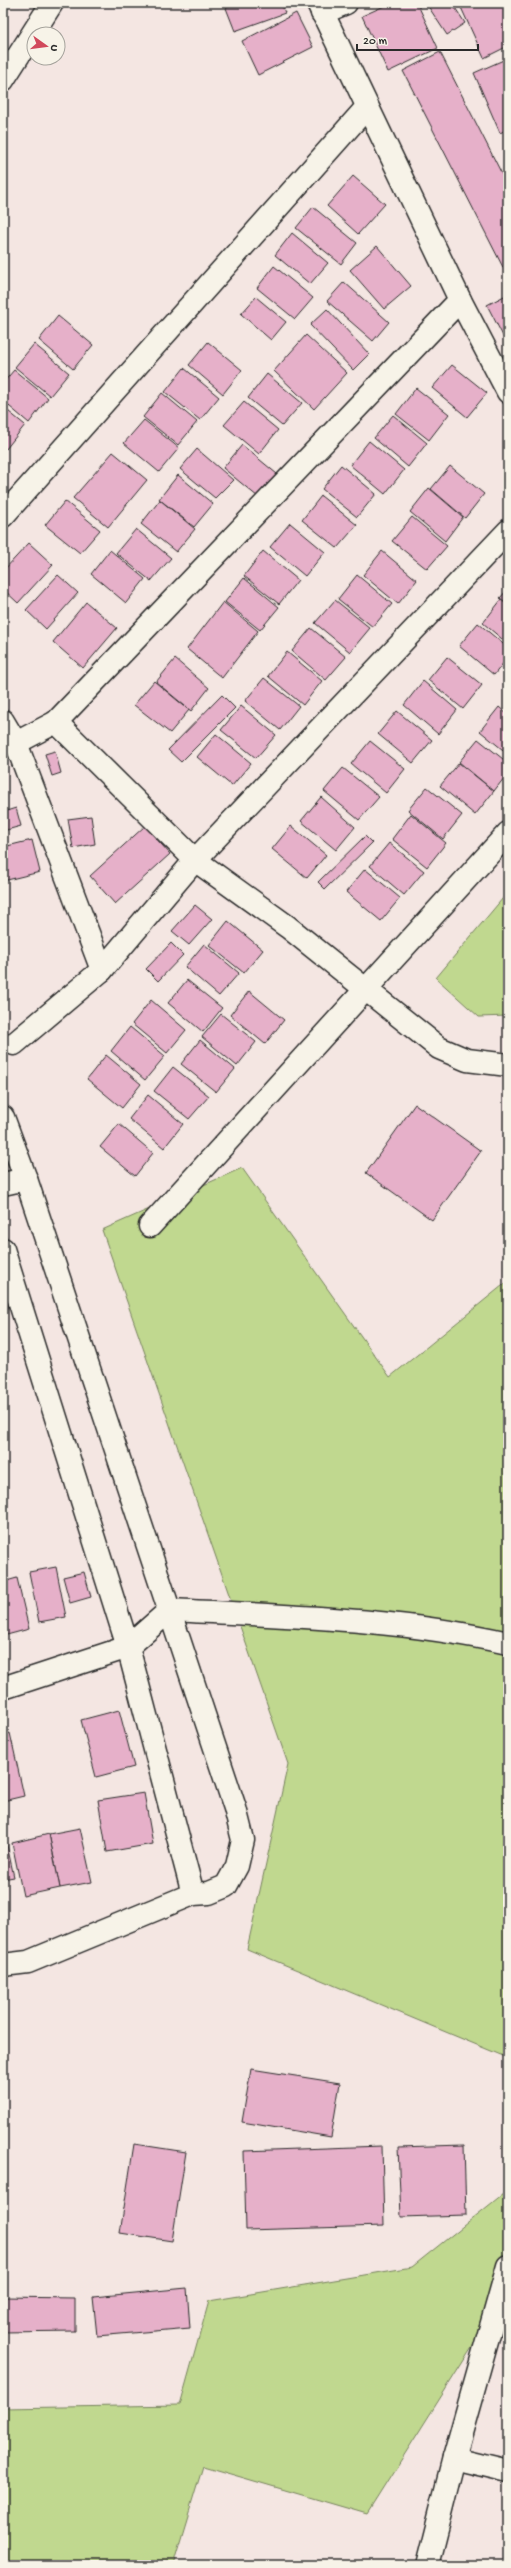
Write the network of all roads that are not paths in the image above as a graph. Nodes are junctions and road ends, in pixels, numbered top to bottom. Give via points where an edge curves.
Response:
1 (52, 3) edge
2 (346, 3) edge
3 (320, 8) edge
4 (3, 80) edge
5 (367, 107) junction
6 (460, 300) junction
7 (508, 392) edge
8 (3, 516) edge
9 (508, 531) edge
10 (3, 721) edge
11 (56, 722) junction
12 (16, 743) junction
13 (508, 833) edge
14 (196, 860) junction
15 (102, 970) junction
16 (364, 990) junction
17 (14, 1044) dead end
18 (508, 1065) edge
19 (3, 1117) edge
20 (26, 1179) junction
21 (3, 1184) edge
22 (150, 1226) dead end
23 (3, 1249) edge
24 (170, 1610) junction
25 (508, 1643) edge
26 (128, 1647) junction
27 (3, 1688) edge
28 (193, 1894) junction
29 (3, 1965) edge
30 (508, 2266) edge
31 (454, 2458) junction
32 (508, 2471) edge
33 (427, 2565) edge

1 - 4 street
2 - 3 street
3 - 5 street
5 - 6 street
5 - 8 street
6 - 7 street
6 - 11 street
9 - 14 street
10 - 12 street
11 - 12 street
11 - 14 street
12 - 15 street
13 - 16 street
14 - 15 street
14 - 16 street via 288,927
15 - 17 street
16 - 18 street via 393,1009 439,1048 467,1060
16 - 22 street
19 - 20 street
20 - 21 street
20 - 24 street
23 - 26 street
24 - 25 street via 345,1619 472,1634
24 - 26 street
24 - 28 street via 235,1808 243,1840 237,1866 226,1886 209,1893
26 - 27 street
26 - 28 street
28 - 29 street via 28,1962
30 - 31 street
31 - 32 street
31 - 33 street

